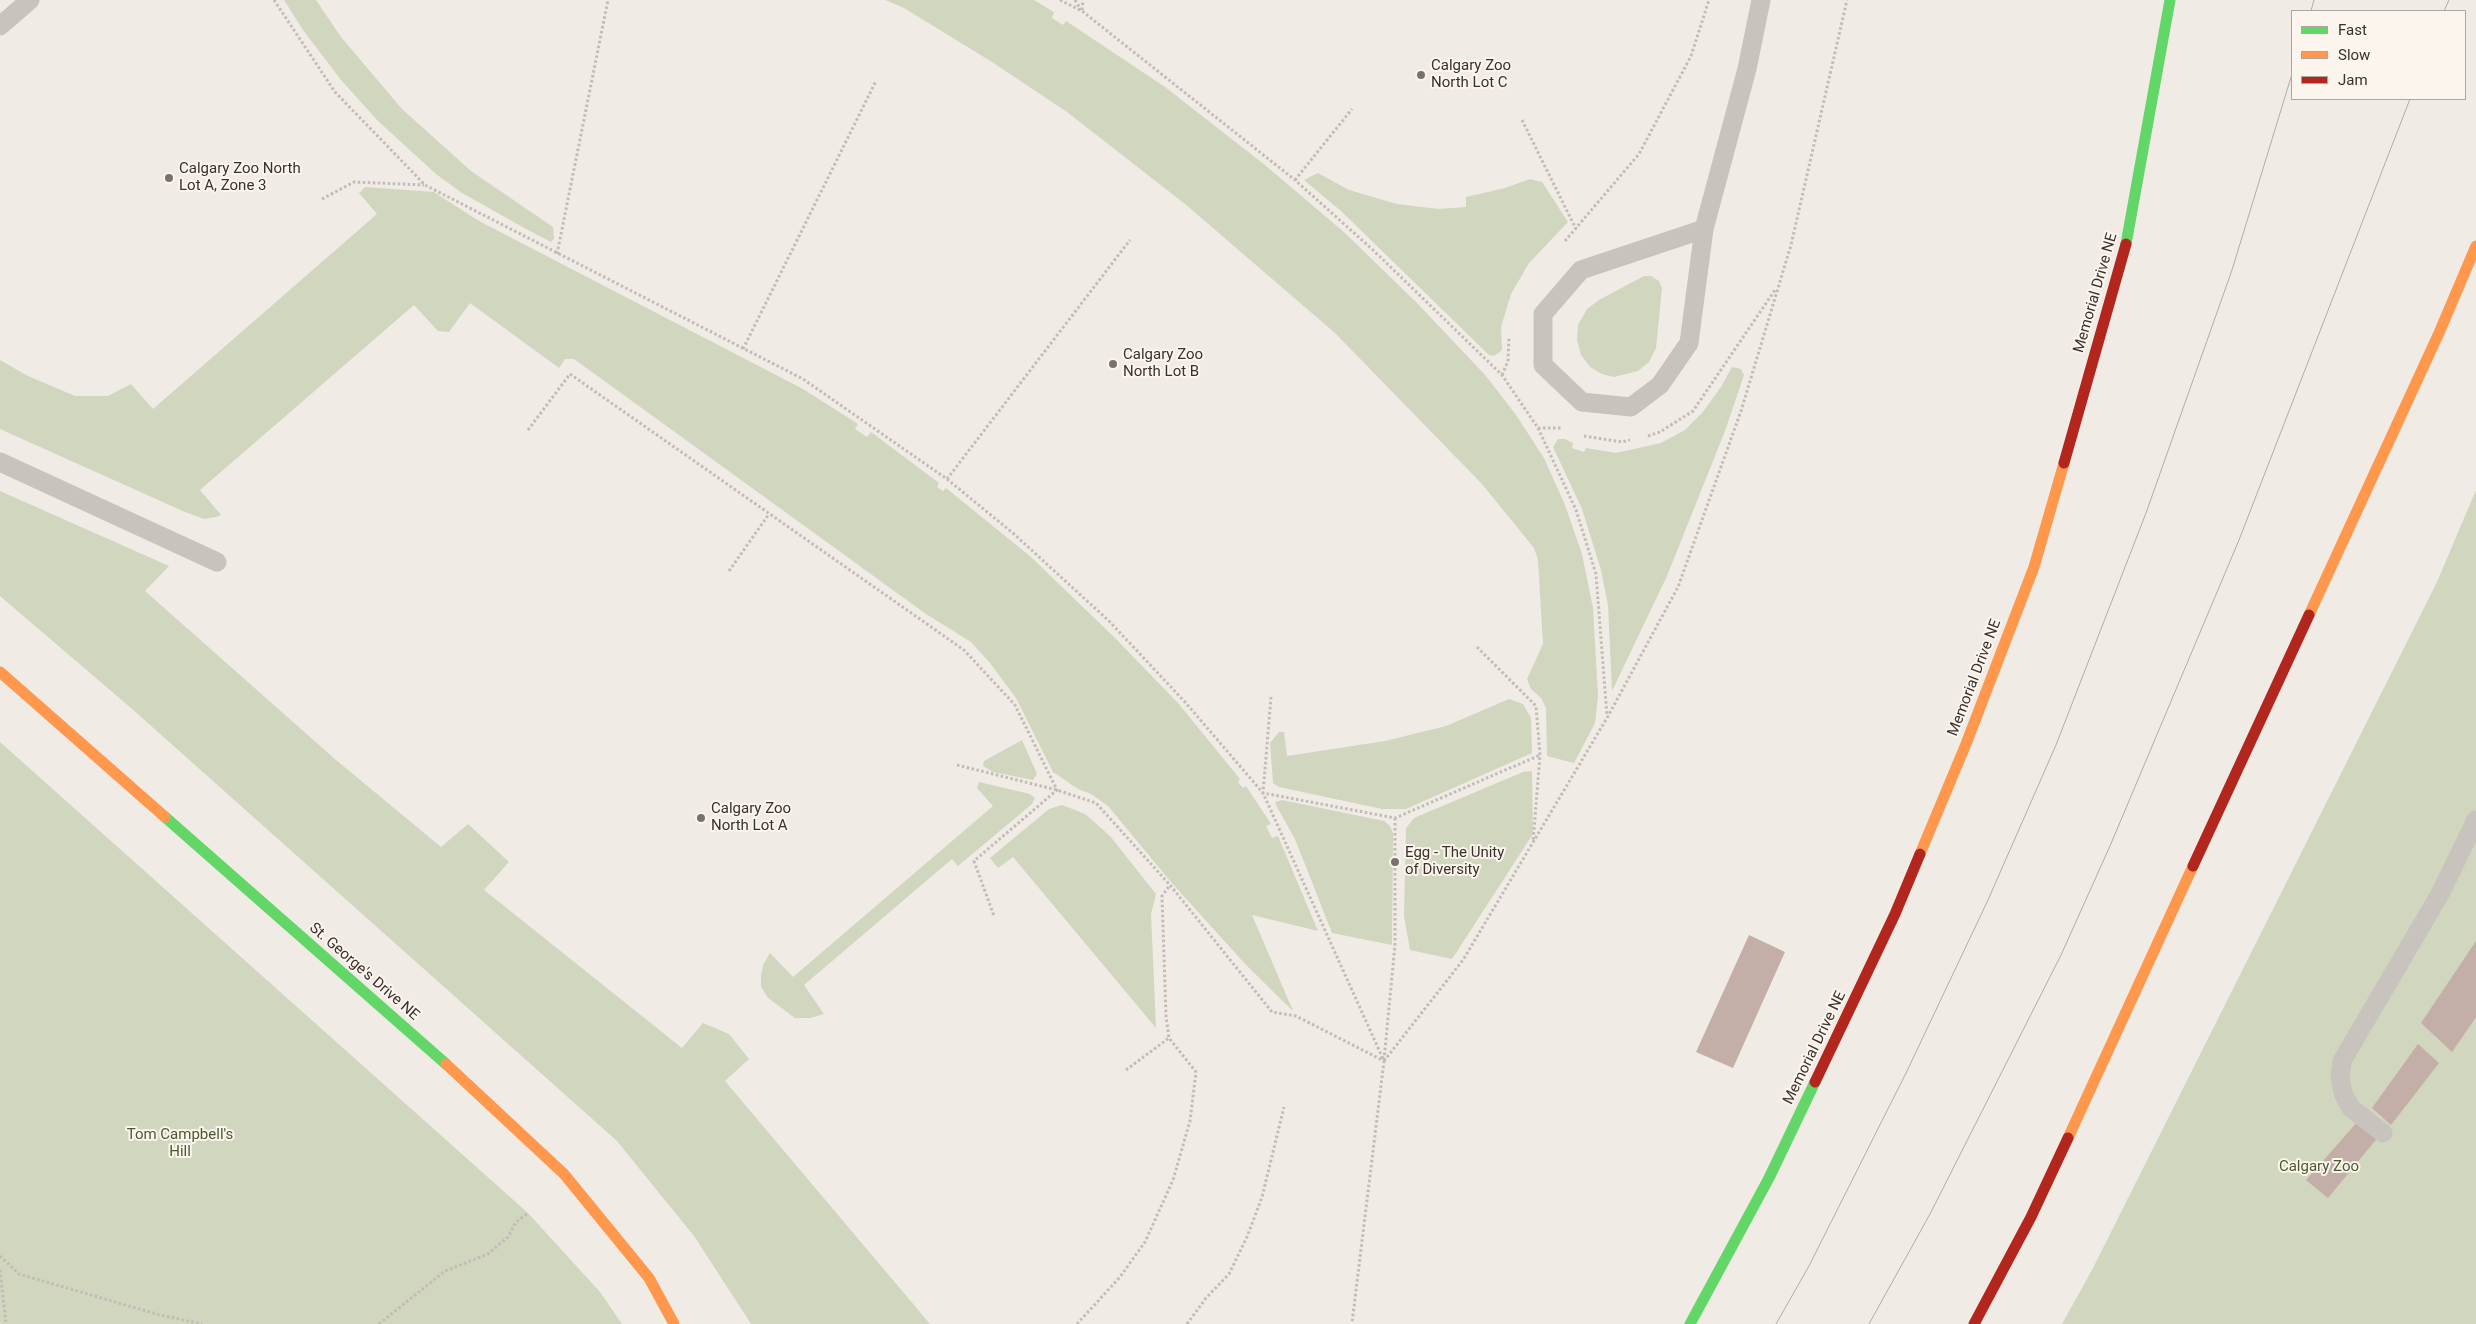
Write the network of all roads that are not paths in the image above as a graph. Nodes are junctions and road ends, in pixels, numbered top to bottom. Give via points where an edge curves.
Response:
1 (30, 0) edge
2 (1761, 0) edge
3 (2170, 0) edge
4 (0, 26) edge
5 (1704, 228) junction
6 (2476, 246) edge
7 (0, 462) edge
8 (217, 562) dead end
9 (0, 672) edge
10 (2476, 820) edge
11 (2383, 1132) dead end
12 (674, 1324) edge
13 (1690, 1324) edge
14 (1974, 1324) edge

1 - 4 lane
2 - 5 lane via 1747,69
3 - 13 main road, Memorial Drive NE via 2127,241 2034,566 1966,744 1895,914 1770,1178
5 - 5 lane via 1580,270 1542,314 1543,365 1582,402 1631,407 1660,385 1689,343
6 - 14 main road via 2439,333 2031,1218
7 - 8 lane
9 - 12 main road, St. George's Drive NE via 472,1087 564,1174 649,1278
10 - 11 lane via 2440,894 2342,1061 2343,1093 2352,1108

